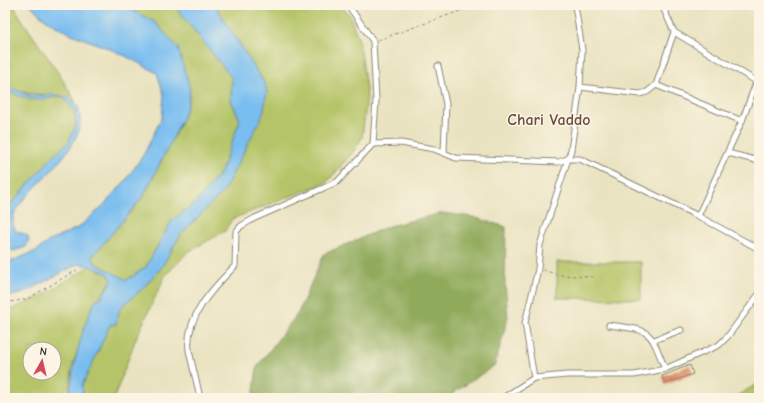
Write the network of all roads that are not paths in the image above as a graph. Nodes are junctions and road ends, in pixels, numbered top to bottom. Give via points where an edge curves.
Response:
1 (348, 5) edge
2 (575, 5) edge
3 (662, 5) edge
4 (674, 32) junction
5 (438, 66) dead end
6 (759, 75) edge
7 (756, 81) junction
8 (656, 85) junction
9 (580, 87) junction
10 (742, 120) junction
11 (373, 144) junction
12 (444, 152) junction
13 (728, 153) junction
14 (568, 159) junction
15 (759, 161) edge
16 (698, 216) junction
17 (759, 249) edge
18 (759, 294) edge
19 (609, 325) dead end
20 (681, 330) dead end
21 (654, 340) junction
22 (665, 368) junction
23 (534, 378) junction
24 (200, 398) edge
25 (503, 398) edge

1 - 11 street via 374,41 376,100
2 - 9 street via 582,50
3 - 4 street
4 - 7 street
4 - 8 street
5 - 12 street via 446,104
6 - 7 street
7 - 10 street
8 - 9 street via 640,94
8 - 10 street
9 - 14 street
10 - 13 street
11 - 12 street via 401,143
11 - 24 street via 337,182 255,218 236,232 235,266 203,302 189,338 189,350
12 - 14 street via 456,158 558,162
13 - 15 street
13 - 16 street
14 - 16 street via 589,162
14 - 23 street via 540,245 538,269 525,323
16 - 17 street
18 - 22 street via 719,345
19 - 21 street via 646,331
20 - 21 street
21 - 22 street
22 - 23 street via 634,375 567,375
23 - 25 street

